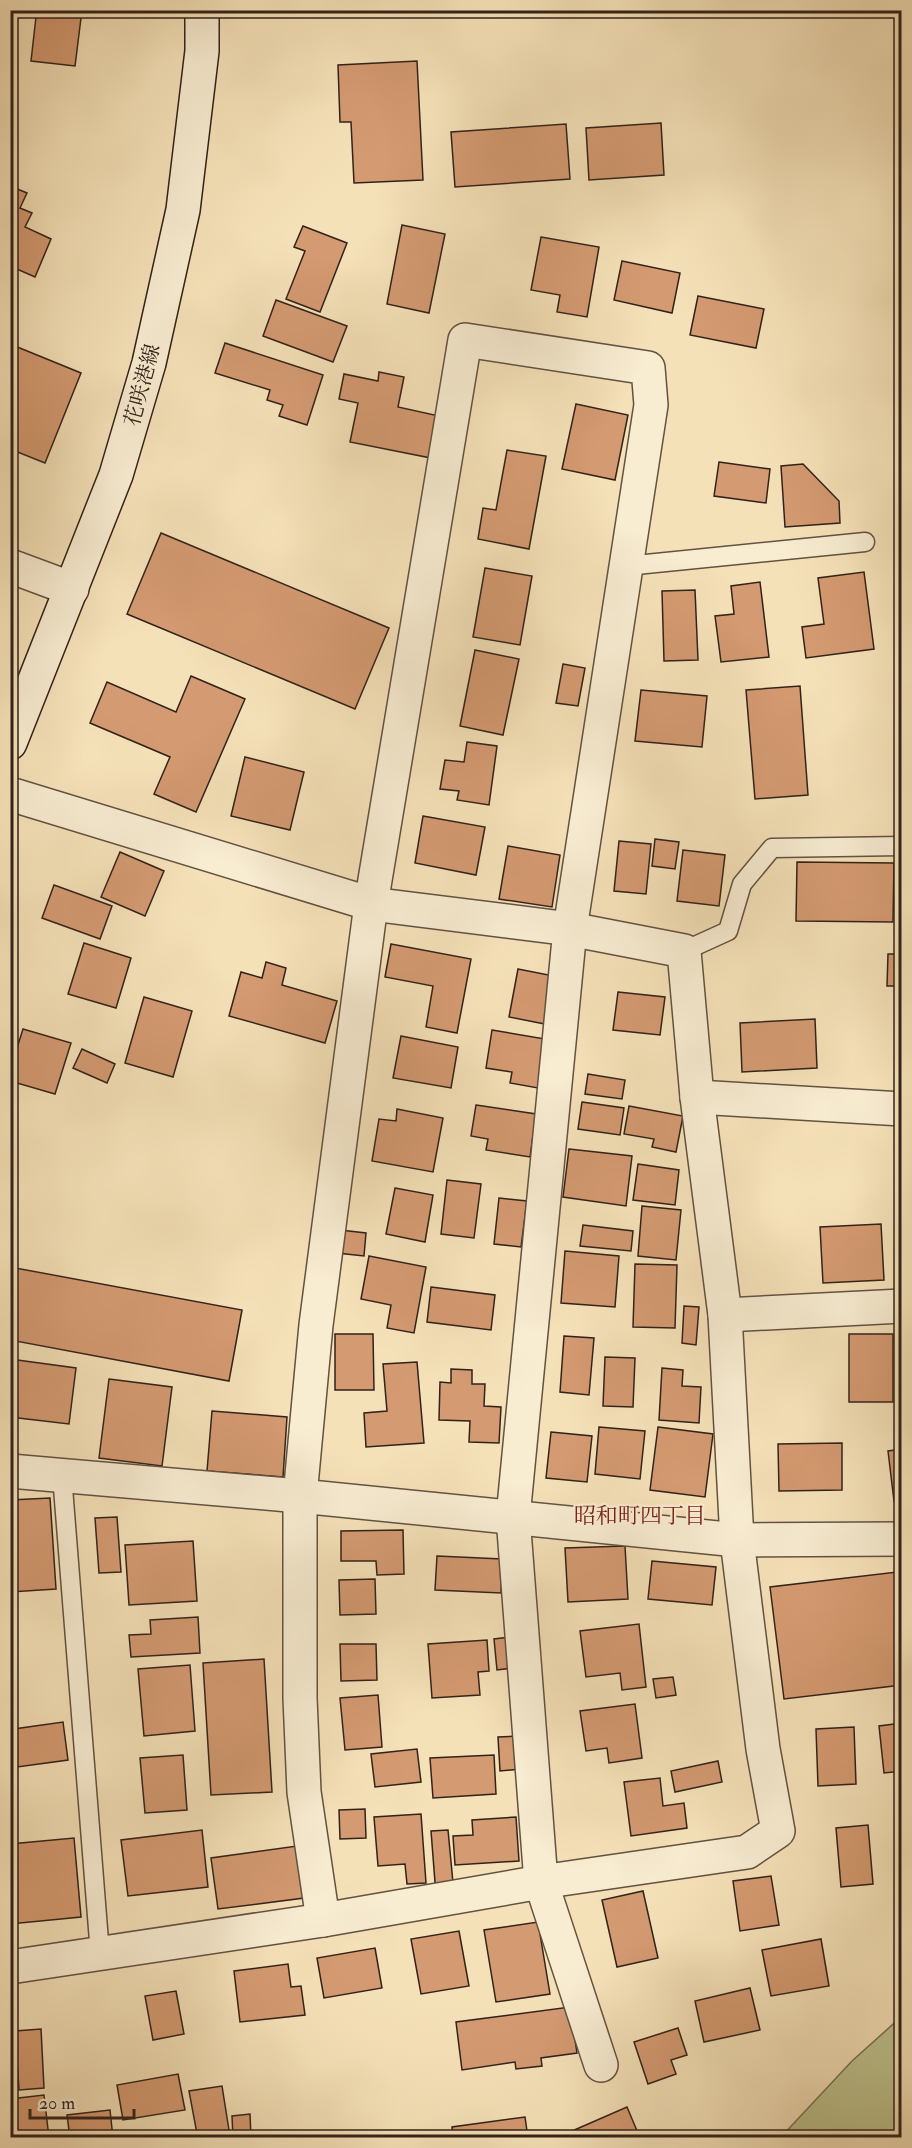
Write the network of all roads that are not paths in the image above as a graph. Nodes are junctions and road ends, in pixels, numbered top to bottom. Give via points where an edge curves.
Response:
1 (202, 10) edge
2 (865, 542) dead end
3 (10, 566) edge
4 (626, 566) junction
5 (72, 589) junction
6 (10, 743) edge
7 (10, 794) edge
8 (902, 846) edge
9 (371, 904) junction
10 (570, 929) junction
11 (684, 951) junction
12 (697, 1097) junction
13 (902, 1109) edge
14 (902, 1306) edge
15 (724, 1315) junction
16 (10, 1471) edge
17 (62, 1475) junction
18 (300, 1496) junction
19 (513, 1517) junction
20 (902, 1539) edge
21 (737, 1540) junction
22 (541, 1882) junction
23 (323, 1920) junction
24 (100, 1954) junction
25 (10, 1967) edge
26 (601, 2065) dead end

1 - 5 street, 花咲港線 via 202,51 183,210 149,363 116,475
2 - 4 lane
3 - 5 street
4 - 9 street via 651,405 648,368 465,340
4 - 10 street
5 - 6 street, 花咲港線
7 - 9 street
8 - 11 lane via 772,848 742,884 728,931
9 - 10 street
9 - 18 street via 316,1325
10 - 11 street
10 - 19 street
11 - 12 street
12 - 13 street
12 - 15 street
14 - 15 street
15 - 21 street
16 - 17 street
17 - 18 street
17 - 24 lane
18 - 19 street
18 - 23 street via 304,1792
19 - 21 street
19 - 22 street
20 - 21 street
21 - 22 street via 763,1749 778,1831 747,1852
22 - 23 street
22 - 26 street
23 - 24 street
24 - 25 street

